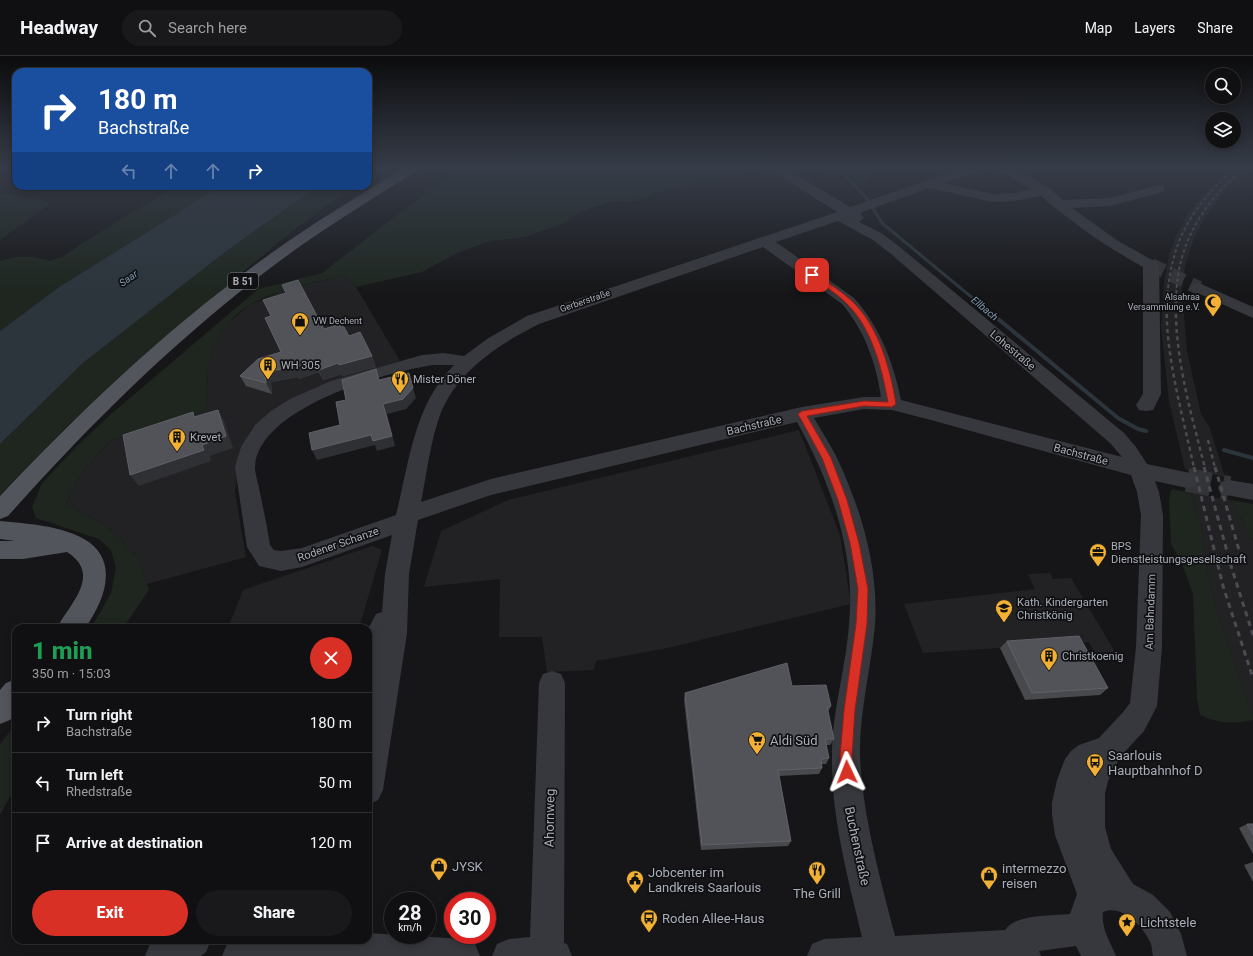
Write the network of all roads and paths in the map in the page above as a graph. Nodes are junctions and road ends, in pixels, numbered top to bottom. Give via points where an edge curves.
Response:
1 (347, 210) edge
2 (838, 210) edge
3 (855, 210) edge
4 (1066, 210) edge
5 (844, 214) junction
6 (764, 240) junction
7 (1199, 288) tunnel mouth
8 (1253, 313) edge
9 (467, 362) junction
10 (892, 404) junction
11 (1146, 405) dead end
12 (802, 414) junction
13 (1140, 470) junction
14 (1187, 480) tunnel mouth
15 (1229, 488) tunnel mouth
16 (1253, 492) edge
17 (412, 493) junction
18 (461, 495) junction
19 (0, 510) edge
20 (407, 518) junction
21 (0, 530) edge
22 (72, 546) junction
23 (0, 550) edge
24 (24, 550) junction
25 (0, 559) edge
26 (393, 606) junction
27 (73, 624) edge
28 (372, 666) edge
29 (552, 684) dead end
30 (12, 697) edge
31 (0, 711) edge
32 (372, 766) edge
33 (1100, 919) edge
34 (188, 944) edge
35 (333, 949) edge
36 (1019, 952) edge
37 (883, 953) junction
38 (551, 954) edge
39 (162, 956) edge
40 (239, 956) edge
41 (463, 956) edge
42 (509, 956) edge
43 (824, 956) edge
44 (1170, 956) edge

1 - 19 main road, B 51 via 290,247 213,305 164,347 90,414
2 - 5 street, Lohestraße
3 - 5 street, Gerberstraße
4 - 11 street via 1112,244 1150,265 1152,394
5 - 6 street, Gerberstraße
5 - 13 street, Lohestraße via 860,229 878,237 1117,438
6 - 9 street, Gerberstraße via 533,320 483,348
6 - 10 street via 848,301 859,312 870,328 877,347 888,379
7 - 8 street
9 - 17 street, Gerberstraße via 440,395 433,410 426,429
9 - 20 street, Rodener Schanze via 445,358 426,360 362,377 310,396 268,424 247,456 245,467 259,547 267,559 281,562 302,557
10 - 12 street, Bachstraße via 864,403
10 - 13 street, Bachstraße
12 - 18 street, Bachstraße
12 - 37 street, Buchenstraße via 826,458 843,500 855,543 863,589 862,624 846,756 849,803 860,862
13 - 14 street, Bachstraße
13 - 33 street, Am Bahndamm via 1148,492 1152,515 1150,648 1143,706 1134,721 1109,747 1090,794 1090,827 1097,854 1108,875
15 - 16 street
17 - 18 street, Bachstraße
17 - 20 street, Gerberstraße
18 - 20 street, Bachstraße
20 - 26 street, Gerberstraße
21 - 22 main road via 55,538
22 - 24 main road via 55,545
22 - 27 main road via 90,557 96,574 87,605
23 - 24 main road
24 - 25 main road
26 - 28 street via 379,634
26 - 32 street via 394,633
29 - 38 street, Ahornweg
30 - 31 main road
33 - 36 street via 1023,935 1018,940
33 - 44 street via 1135,902 1158,924 1166,938
34 - 39 street
35 - 40 street
35 - 41 street
36 - 37 street
37 - 43 street
38 - 42 street

